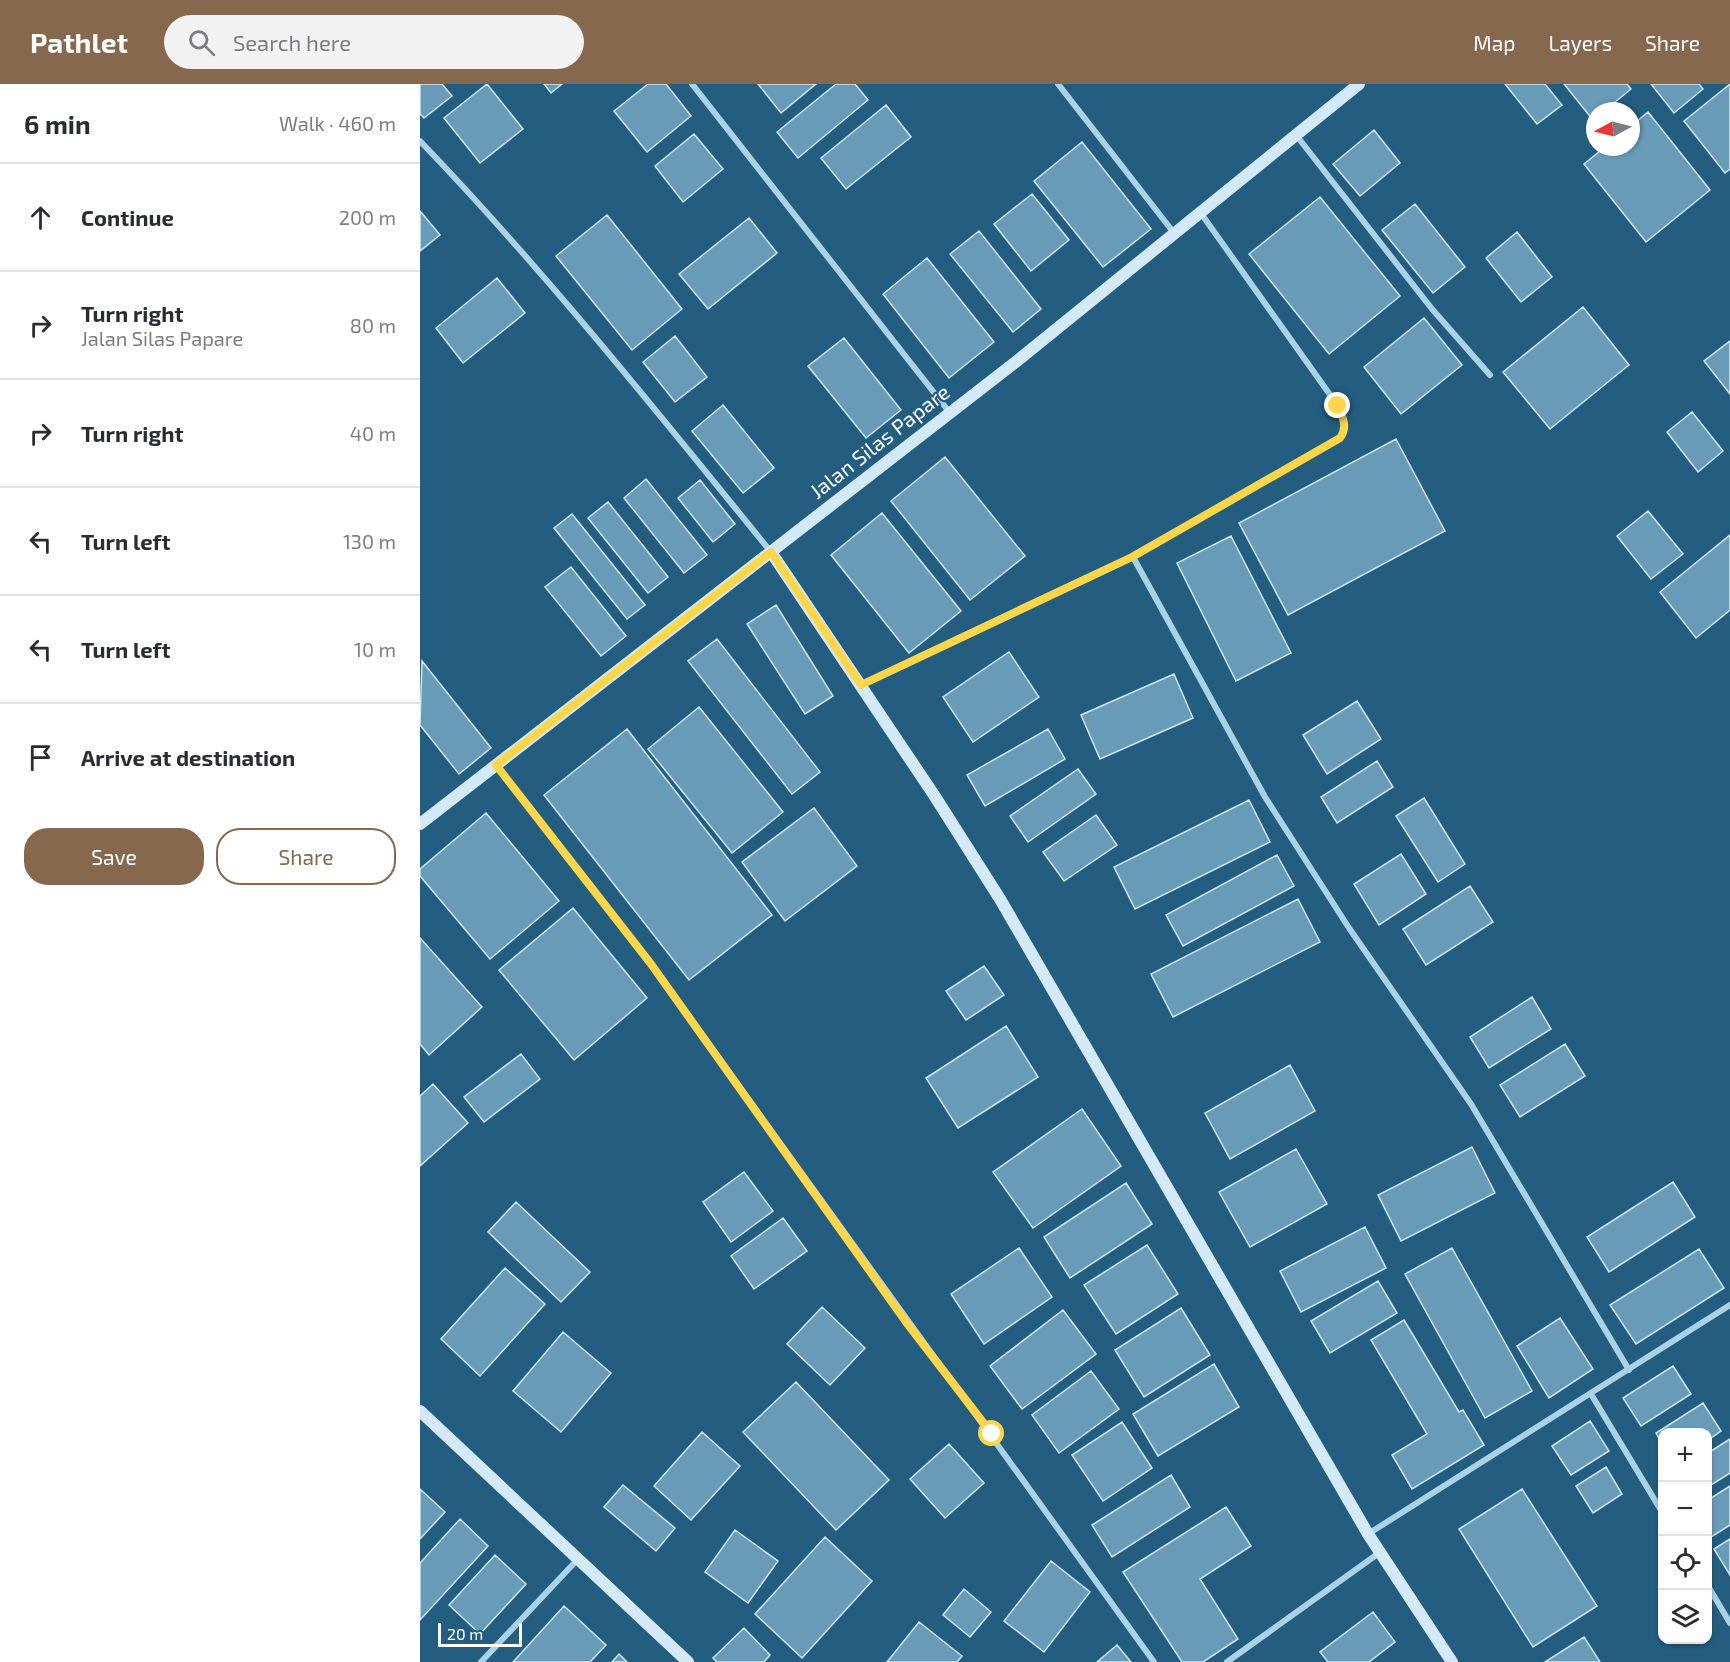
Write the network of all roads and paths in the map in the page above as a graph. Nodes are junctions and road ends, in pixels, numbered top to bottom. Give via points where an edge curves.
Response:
1 (692, 84) edge
2 (1058, 84) edge
3 (1359, 84) edge
4 (1296, 135) junction
5 (420, 141) edge
6 (1199, 211) junction
7 (1174, 233) junction
8 (1490, 375) dead end
9 (950, 413) junction
10 (771, 552) junction
11 (1132, 557) junction
12 (861, 685) junction
13 (496, 765) junction
14 (420, 824) edge
15 (1730, 1305) edge
16 (1629, 1370) junction
17 (1591, 1394) junction
18 (420, 1411) edge
19 (1658, 1505) edge
20 (1368, 1534) junction
21 (1379, 1552) junction
22 (578, 1559) junction
23 (1709, 1590) edge
24 (1730, 1623) edge
25 (481, 1662) edge
26 (688, 1662) edge
27 (1154, 1662) edge
28 (1227, 1662) edge
29 (1452, 1662) edge

1 - 9 street
2 - 7 street
3 - 4 street, Jalan Silas Papare
4 - 6 street, Jalan Silas Papare
4 - 8 street via 1432,309
5 - 10 street via 483,206 612,355
6 - 7 street, Jalan Silas Papare
6 - 11 street via 1338,406 1345,432
7 - 9 street, Jalan Silas Papare
9 - 10 street, Jalan Silas Papare
10 - 12 street
10 - 13 street, Jalan Silas Papare
11 - 12 street
11 - 16 street via 1265,797 1349,928 1471,1104
12 - 20 street via 1000,900
13 - 14 street, Jalan Silas Papare
13 - 27 street via 658,974
15 - 16 street
16 - 17 street
17 - 19 street
17 - 20 street
18 - 22 street
20 - 21 street
21 - 28 street
21 - 29 street
22 - 25 street
22 - 26 street
23 - 24 street

